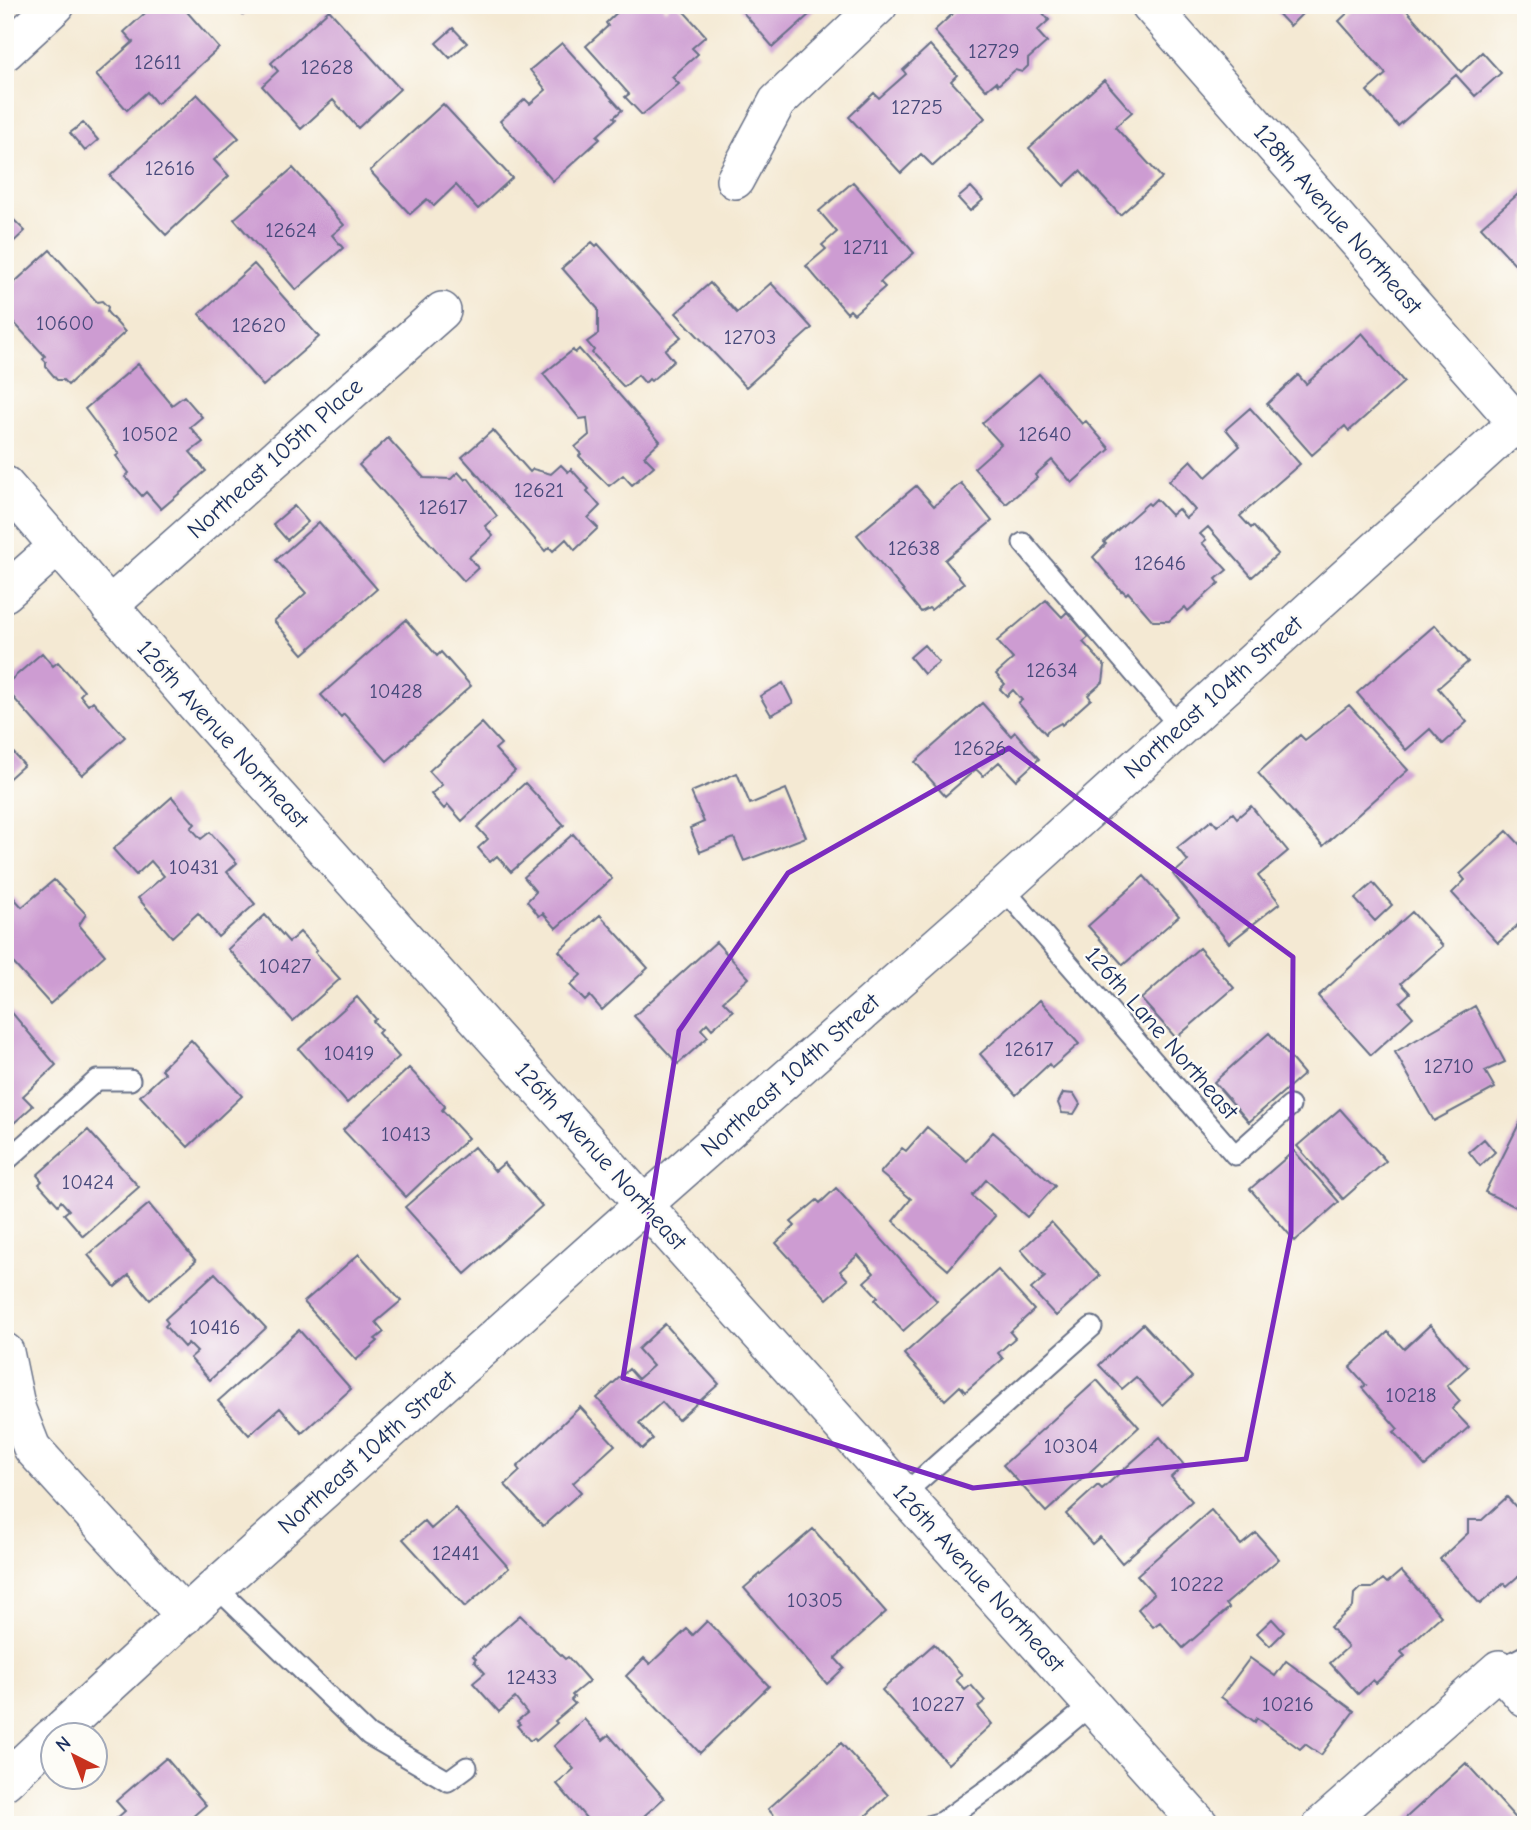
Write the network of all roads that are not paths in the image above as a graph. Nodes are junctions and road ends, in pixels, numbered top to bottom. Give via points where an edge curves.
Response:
1 (56, 5) edge
2 (878, 5) edge
3 (1150, 5) edge
4 (5, 52) edge
5 (735, 180) dead end
6 (442, 310) dead end
7 (1523, 423) edge
8 (5, 485) edge
9 (1023, 543) dead end
10 (58, 546) junction
11 (5, 593) edge
12 (110, 606) junction
13 (1180, 727) junction
14 (1003, 888) junction
15 (130, 1080) dead end
16 (1290, 1106) dead end
17 (5, 1162) edge
18 (645, 1204) junction
19 (1092, 1327) dead end
20 (5, 1352) edge
21 (904, 1494) junction
22 (216, 1587) junction
23 (185, 1616) junction
24 (1512, 1662) edge
25 (1526, 1699) edge
26 (1092, 1704) junction
27 (68, 1722) edge
28 (38, 1750) edge
29 (467, 1767) dead end
30 (5, 1781) edge
31 (931, 1825) edge
32 (1200, 1825) edge
33 (1322, 1825) edge

1 - 4 street
2 - 5 street via 777,102
3 - 7 street, 128th Avenue Northeast
6 - 12 street, Northeast 105th Place
7 - 13 street, Northeast 104th Street
8 - 10 street, 126th Avenue Northeast
9 - 13 lane
10 - 11 street
10 - 12 street, 126th Avenue Northeast
12 - 18 street, 126th Avenue Northeast
13 - 14 street, Northeast 104th Street
14 - 16 lane, 126th Lane Northeast via 1235,1155
14 - 18 street, Northeast 104th Street
15 - 17 lane via 97,1080
18 - 21 street, 126th Avenue Northeast
18 - 22 street, Northeast 104th Street
19 - 21 lane
20 - 23 street via 17,1410 32,1448
21 - 26 street, 126th Avenue Northeast
22 - 23 street, Northeast 104th Street
22 - 29 lane via 369,1735 448,1782
23 - 27 street, Northeast 104th Street
24 - 25 street
24 - 33 street
26 - 31 lane via 1006,1776 942,1822
26 - 32 street, 126th Avenue Northeast
28 - 30 street, Northeast 104th Street

